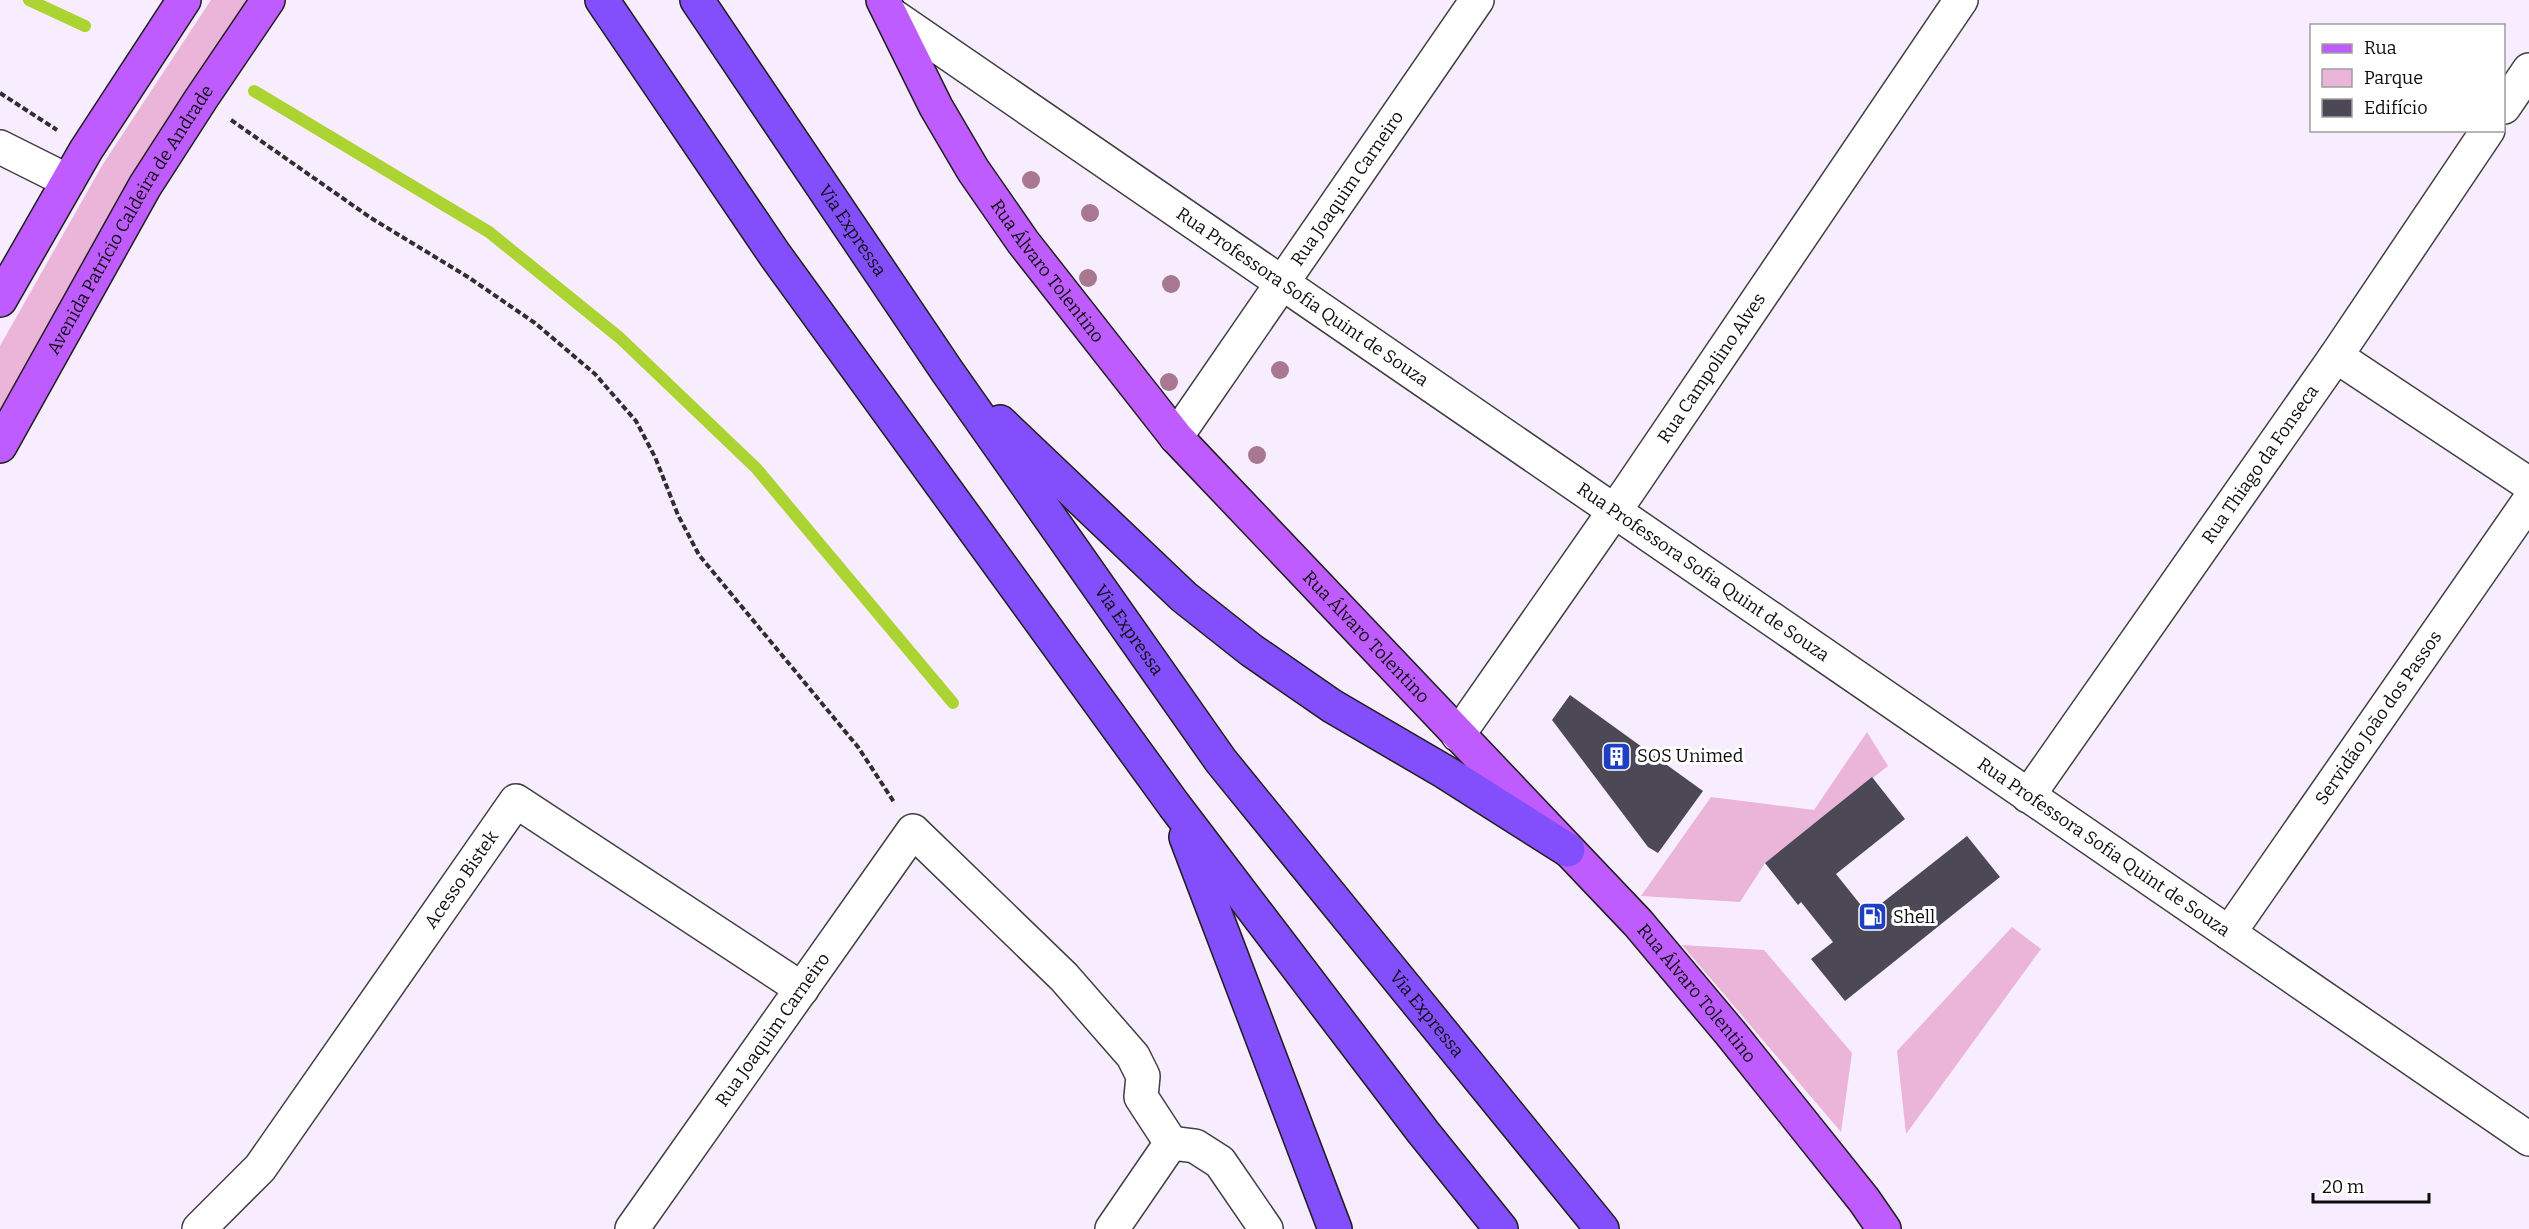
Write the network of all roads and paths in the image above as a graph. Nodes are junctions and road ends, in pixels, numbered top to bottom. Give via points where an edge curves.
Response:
1 (184, 0) edge
2 (268, 0) edge
3 (602, 0) edge
4 (697, 0) edge
5 (1477, 0) edge
6 (1961, 0) edge
7 (888, 8) edge
8 (2529, 69) edge
9 (0, 93) edge
10 (201, 99) junction
11 (2505, 105) edge
12 (2487, 132) edge
13 (0, 147) edge
14 (86, 150) junction
15 (68, 181) junction
16 (1282, 283) junction
17 (0, 300) edge
18 (2336, 356) junction
19 (947, 371) junction
20 (1176, 437) junction
21 (0, 446) edge
22 (2529, 484) edge
23 (2529, 501) edge
24 (1614, 511) junction
25 (1458, 735) junction
26 (2028, 796) junction
27 (1174, 805) junction
28 (913, 831) junction
29 (1568, 850) junction
30 (2229, 933) junction
31 (802, 989) junction
32 (2529, 1140) edge
33 (1172, 1143) junction
34 (199, 1229) edge
35 (632, 1229) edge
36 (1112, 1229) edge
37 (1266, 1229) edge
38 (1335, 1229) edge
39 (1501, 1229) edge
40 (1602, 1229) edge
41 (1884, 1229) edge

1 - 14 main road
2 - 10 main road, Avenida Patrício Caldeira de Andrade
3 - 27 highway via 775,255
4 - 19 highway, Via Expressa
5 - 16 street, Rua Joaquim Carneiro
6 - 24 street, Rua Campolino Alves
7 - 16 street, Rua Professora Sofia Quint de Souza
7 - 20 main road, Rua Álvaro Tolentino via 936,107 973,170 1023,242
8 - 11 street
9 - 14 path
10 - 21 main road, Avenida Patrício Caldeira de Andrade via 145,186
10 - 28 path via 371,218 535,323 595,374 636,421 699,555 858,747
12 - 18 street, Rua Thiago da Fonseca
13 - 15 street
14 - 15 main road
15 - 17 main road
16 - 20 street, Rua Joaquim Carneiro
16 - 24 street, Rua Professora Sofia Quint de Souza
18 - 22 street
18 - 26 street, Rua Thiago da Fonseca
19 - 29 highway via 1184,597 1251,650 1332,706
19 - 40 highway, Via Expressa via 1221,762
20 - 25 main road, Rua Álvaro Tolentino
23 - 30 street, Servidão João dos Passos
24 - 25 street, Rua Campolino Alves
24 - 26 street, Rua Professora Sofia Quint de Souza
25 - 29 main road, Rua Álvaro Tolentino
26 - 30 street, Rua Professora Sofia Quint de Souza
27 - 38 highway
27 - 39 highway
28 - 31 street, Rua Joaquim Carneiro
28 - 33 street via 1064,977 1133,1056 1143,1076 1141,1097
29 - 41 main road, Rua Álvaro Tolentino via 1638,922 1725,1026
30 - 32 street, Rua Professora Sofia Quint de Souza
31 - 34 street, Acesso Bistek via 516,801 260,1168
31 - 35 street, Rua Joaquim Carneiro
33 - 36 street
33 - 37 street via 1195,1146 1220,1162

